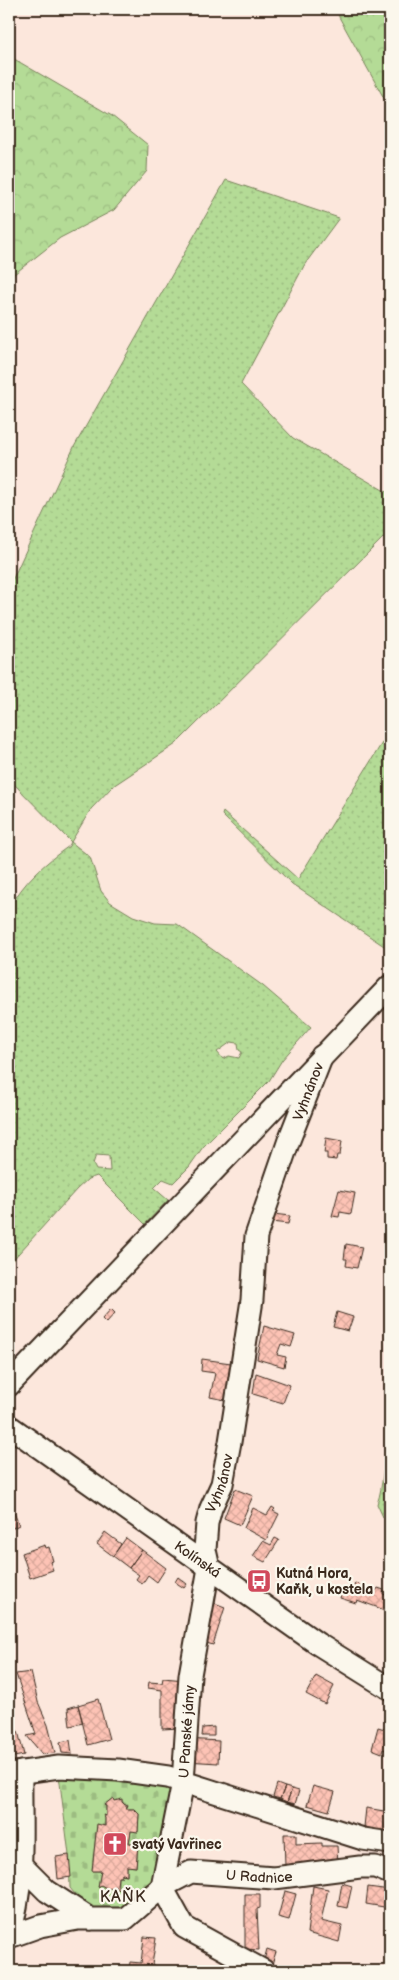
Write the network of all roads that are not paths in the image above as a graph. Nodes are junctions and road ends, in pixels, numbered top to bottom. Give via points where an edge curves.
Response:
1 (390, 986) edge
2 (322, 1056) junction
3 (9, 1385) edge
4 (9, 1426) edge
5 (210, 1568) junction
6 (390, 1689) edge
7 (15, 1773) edge
8 (183, 1782) junction
9 (363, 1839) junction
10 (390, 1842) edge
11 (22, 1866) junction
12 (360, 1867) junction
13 (390, 1873) edge
14 (162, 1888) junction
15 (90, 1919) junction
16 (9, 1936) edge
17 (264, 1971) edge

1 - 2 street
2 - 3 street, Vyhnánov
2 - 5 street, Vyhnánov via 288,1140 256,1236 252,1300 230,1442 222,1484 210,1508 207,1523 205,1550
4 - 5 street, Kolínská
5 - 6 street, Kolínská via 318,1644
5 - 8 street, U Panské jámy via 190,1675
7 - 8 street, U Panské jámy via 59,1767 118,1770
7 - 11 street
8 - 9 street
8 - 14 street
9 - 10 street
9 - 12 street
11 - 15 street via 47,1891
11 - 16 street via 16,1912
12 - 13 street, U Radnice via 375,1867
12 - 14 street, U Radnice via 274,1878 191,1872
14 - 15 street via 125,1919
14 - 17 street via 184,1927
15 - 16 street via 40,1926

